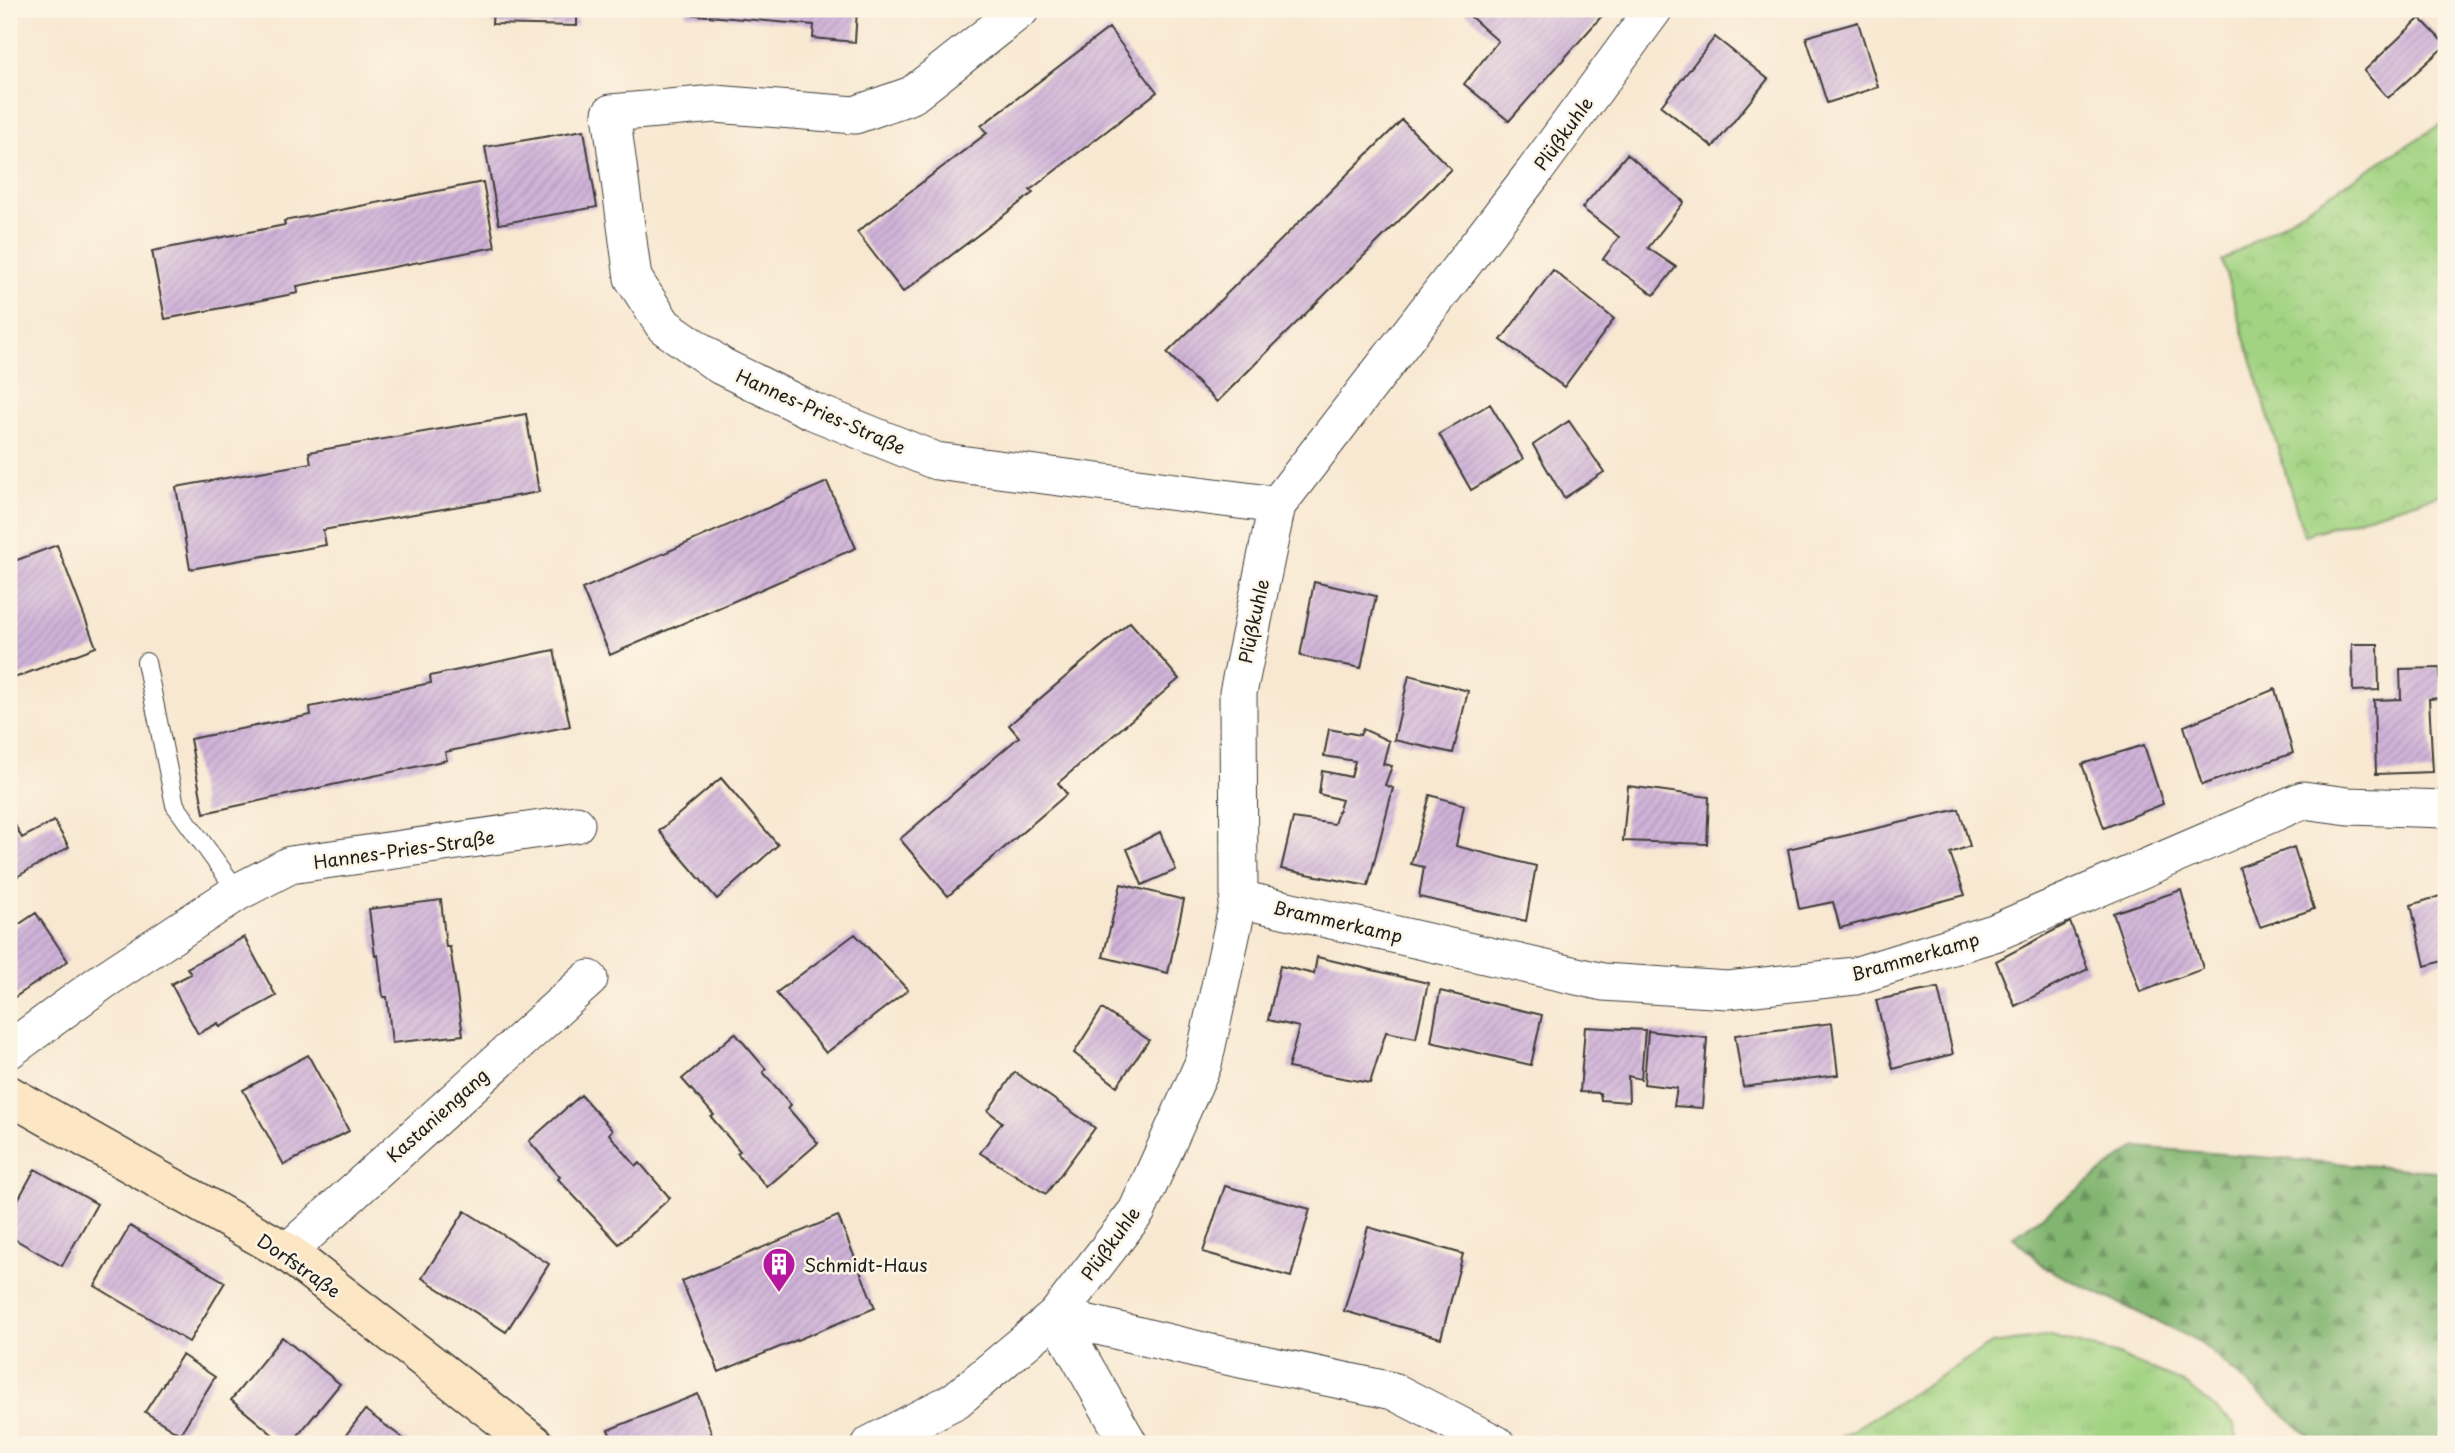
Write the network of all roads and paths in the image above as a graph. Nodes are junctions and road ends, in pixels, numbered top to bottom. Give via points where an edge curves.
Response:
1 (1021, 9) edge
2 (1654, 9) edge
3 (1277, 505) junction
4 (146, 662) dead end
5 (2446, 809) edge
6 (576, 824) dead end
7 (238, 892) junction
8 (1239, 899) junction
9 (589, 979) dead end
10 (9, 1050) edge
11 (9, 1095) edge
12 (287, 1252) junction
13 (1056, 1316) junction
14 (534, 1444) edge
15 (871, 1444) edge
16 (1129, 1444) edge
17 (1496, 1444) edge

1 - 3 street, Hannes-Pries-Straße via 912,95 855,116 715,104 611,113 633,278 664,326 721,366 810,410 936,461
2 - 3 street, Plüßkuhle
3 - 8 street, Plüßkuhle via 1238,693
4 - 7 lane via 175,805
5 - 8 street, Brammerkamp via 2303,800 1994,933 1855,976 1728,990 1603,982
6 - 7 street, Hannes-Pries-Straße via 290,865
7 - 10 street, Hannes-Pries-Straße
8 - 13 street, Plüßkuhle via 1203,1063 1137,1210
9 - 12 street, Kastaniengang
11 - 12 street, Dorfstraße
12 - 14 street, Dorfstraße
13 - 15 street, Plüßkuhle via 956,1400
13 - 16 street
13 - 17 street via 1393,1391

